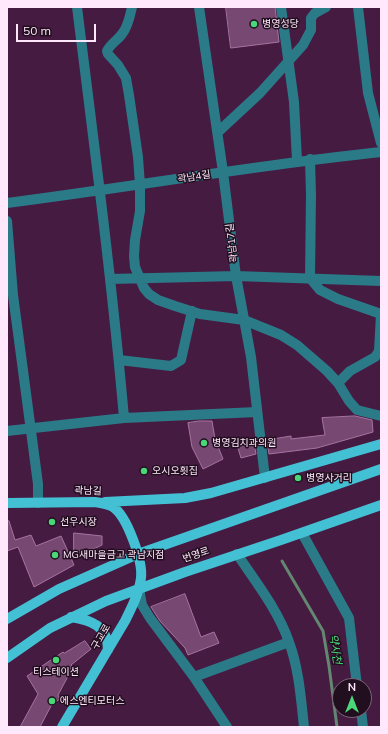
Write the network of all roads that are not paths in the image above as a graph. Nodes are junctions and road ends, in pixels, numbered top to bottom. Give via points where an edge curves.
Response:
1 (77, 7) edge
2 (132, 7) edge
3 (199, 7) edge
4 (281, 7) edge
5 (326, 7) edge
6 (358, 7) edge
7 (312, 10) edge
8 (289, 59) junction
9 (218, 132) junction
10 (381, 143) edge
11 (381, 152) edge
12 (310, 159) junction
13 (298, 161) junction
14 (223, 172) junction
15 (140, 185) junction
16 (100, 191) junction
17 (7, 203) edge
18 (7, 221) edge
19 (236, 276) junction
20 (140, 277) junction
21 (310, 278) junction
22 (110, 279) junction
23 (381, 281) edge
24 (10, 295) edge
25 (192, 312) junction
26 (381, 314) edge
27 (244, 320) junction
28 (119, 360) junction
29 (338, 383) junction
30 (257, 412) junction
31 (381, 416) edge
32 (124, 418) junction
33 (31, 428) junction
34 (7, 431) edge
35 (381, 444) edge
36 (381, 469) edge
37 (266, 478) junction
38 (95, 502) junction
39 (7, 503) edge
40 (38, 503) junction
41 (381, 505) edge
42 (302, 533) junction
43 (138, 554) junction
44 (237, 554) junction
45 (139, 588) junction
46 (71, 617) junction
47 (7, 619) edge
48 (289, 642) junction
49 (108, 650) junction
50 (7, 658) edge
51 (194, 677) junction
52 (357, 678) edge
53 (221, 725) edge
54 (62, 727) edge
55 (304, 727) edge

1 - 16 street
2 - 15 street via 122,35 110,44 107,50 126,78
3 - 9 street, 곽남17길
4 - 8 street
5 - 7 street
6 - 10 street via 368,93
7 - 8 street via 311,30 303,44
8 - 9 street via 260,92
8 - 13 street
9 - 14 street, 곽남17길
11 - 12 street, 곽남4길
12 - 13 street, 곽남4길
12 - 21 street
13 - 14 street, 곽남4길
14 - 15 street, 곽남4길
14 - 19 street, 곽남17길
15 - 16 street, 곽남4길
15 - 20 street via 140,211 134,256
16 - 17 street, 곽남4길
16 - 22 street
18 - 24 street
19 - 20 street
19 - 21 street
19 - 27 street, 곽남17길
20 - 22 street
20 - 25 street via 149,294 158,300
21 - 23 street
21 - 26 street via 320,290
22 - 28 street
24 - 33 street
25 - 27 street
25 - 28 street via 181,360 171,366
26 - 29 street via 379,351 375,357 350,372
27 - 29 street via 297,345 314,358
27 - 30 street, 곽남17길
28 - 32 street
29 - 31 street via 357,410
30 - 32 street
30 - 37 street, 곽남17길
32 - 33 street
33 - 34 street
33 - 40 street
35 - 37 main road
36 - 43 main road, 번영로
37 - 38 main road via 211,494 185,498
38 - 40 main road, 곽남길
38 - 43 main road, 곽남길 via 114,507 120,514
39 - 40 main road, 곽남길
41 - 42 main road, 번영로
42 - 44 main road, 번영로
42 - 52 street via 349,618
43 - 45 main road, 구교로 via 141,570
43 - 47 main road, 번영로 via 59,589
44 - 45 main road, 번영로
44 - 48 street via 276,612
45 - 46 main road, 번영로
45 - 49 main road, 구교로
45 - 51 street via 142,605 150,618
46 - 49 main road via 87,620 100,627 107,638
46 - 50 main road, 번영로 via 50,628
48 - 51 street
48 - 55 street via 298,676
49 - 54 main road, 구교로
51 - 53 street

